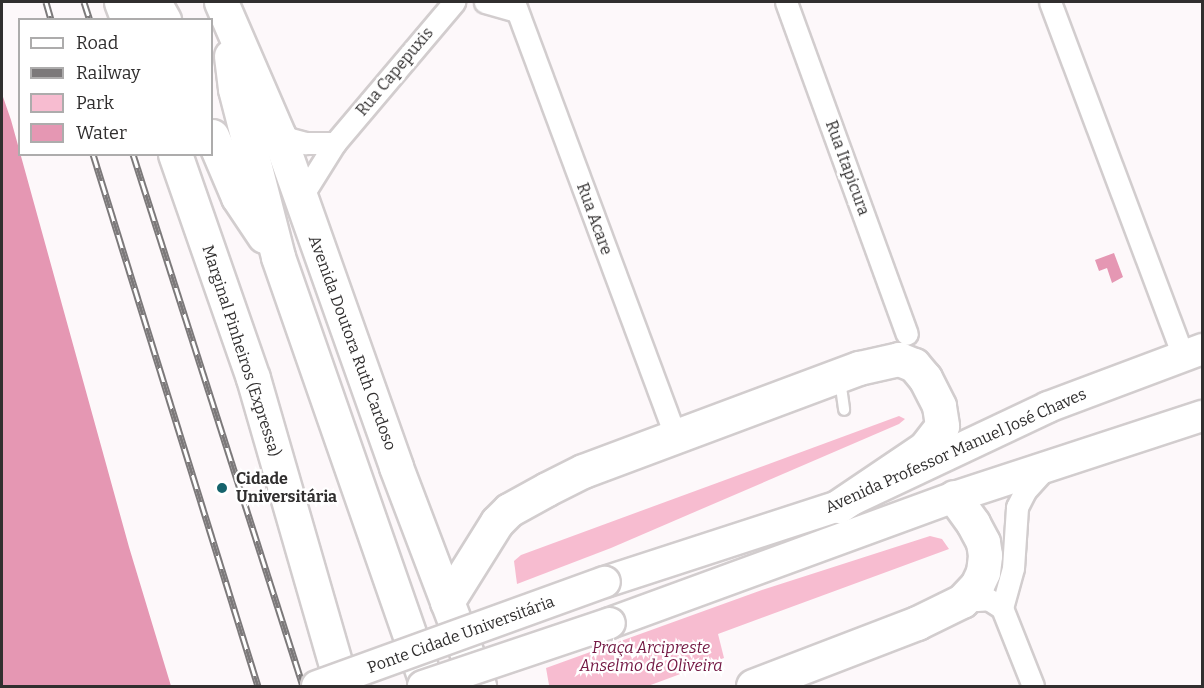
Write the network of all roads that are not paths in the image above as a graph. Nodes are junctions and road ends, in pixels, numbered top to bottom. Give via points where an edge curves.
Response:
1 (122, 2) edge
2 (154, 2) edge
3 (454, 2) edge
4 (484, 2) edge
5 (786, 2) edge
6 (1050, 2) edge
7 (515, 6) edge
8 (226, 13) edge
9 (127, 18) edge
10 (163, 18) edge
11 (279, 136) junction
12 (213, 138) edge
13 (335, 143) junction
14 (176, 156) edge
15 (300, 198) junction
16 (278, 257) junction
17 (907, 334) dead end
18 (1193, 353) edge
19 (840, 375) junction
20 (844, 410) dead end
21 (1202, 416) edge
22 (675, 435) junction
23 (1046, 469) junction
24 (954, 497) junction
25 (839, 506) junction
26 (605, 582) joint
27 (962, 601) junction
28 (447, 602) junction
29 (1002, 608) junction
30 (317, 687) edge
31 (342, 687) edge
32 (425, 687) edge
33 (479, 687) edge
34 (753, 687) edge
35 (1033, 687) edge

1 - 9 highway
2 - 10 highway
3 - 13 street, Rua Capepuxis
4 - 7 street
5 - 17 street, Rua Itapicura
6 - 18 street
7 - 22 street, Rua Acare
8 - 11 highway, Avenida Doutora Ruth Cardoso
8 - 16 highway via 235,89
11 - 13 street via 306,143
11 - 15 highway, Avenida Doutora Ruth Cardoso
12 - 16 highway via 238,197
13 - 15 street, Rua Capepuxis
14 - 31 highway, Marginal Pinheiros (Expressa) via 253,378
15 - 28 highway, Avenida Doutora Ruth Cardoso
16 - 32 highway
18 - 25 main road, Avenida Professor Manuel José Chaves via 1048,407
19 - 20 lane
19 - 22 highway
19 - 25 highway via 886,360 899,359 914,365 939,406 942,426 925,448
21 - 23 main road, Avenida Professor Manuel José Chaves
22 - 28 highway via 583,471 509,510 487,537
23 - 24 main road, Avenida Professor Manuel José Chaves
23 - 29 street via 1017,507 1013,568
24 - 27 highway via 973,523 985,555 977,585
24 - 32 main road, Avenida Professor Manuel José Chaves, bridge
25 - 26 main road, Avenida Professor Manuel José Chaves
26 - 30 main road, Ponte Cidade Universitária, bridge
27 - 29 street via 988,599
27 - 34 highway via 917,623
28 - 33 highway, Avenida Doutora Ruth Cardoso
29 - 35 street

